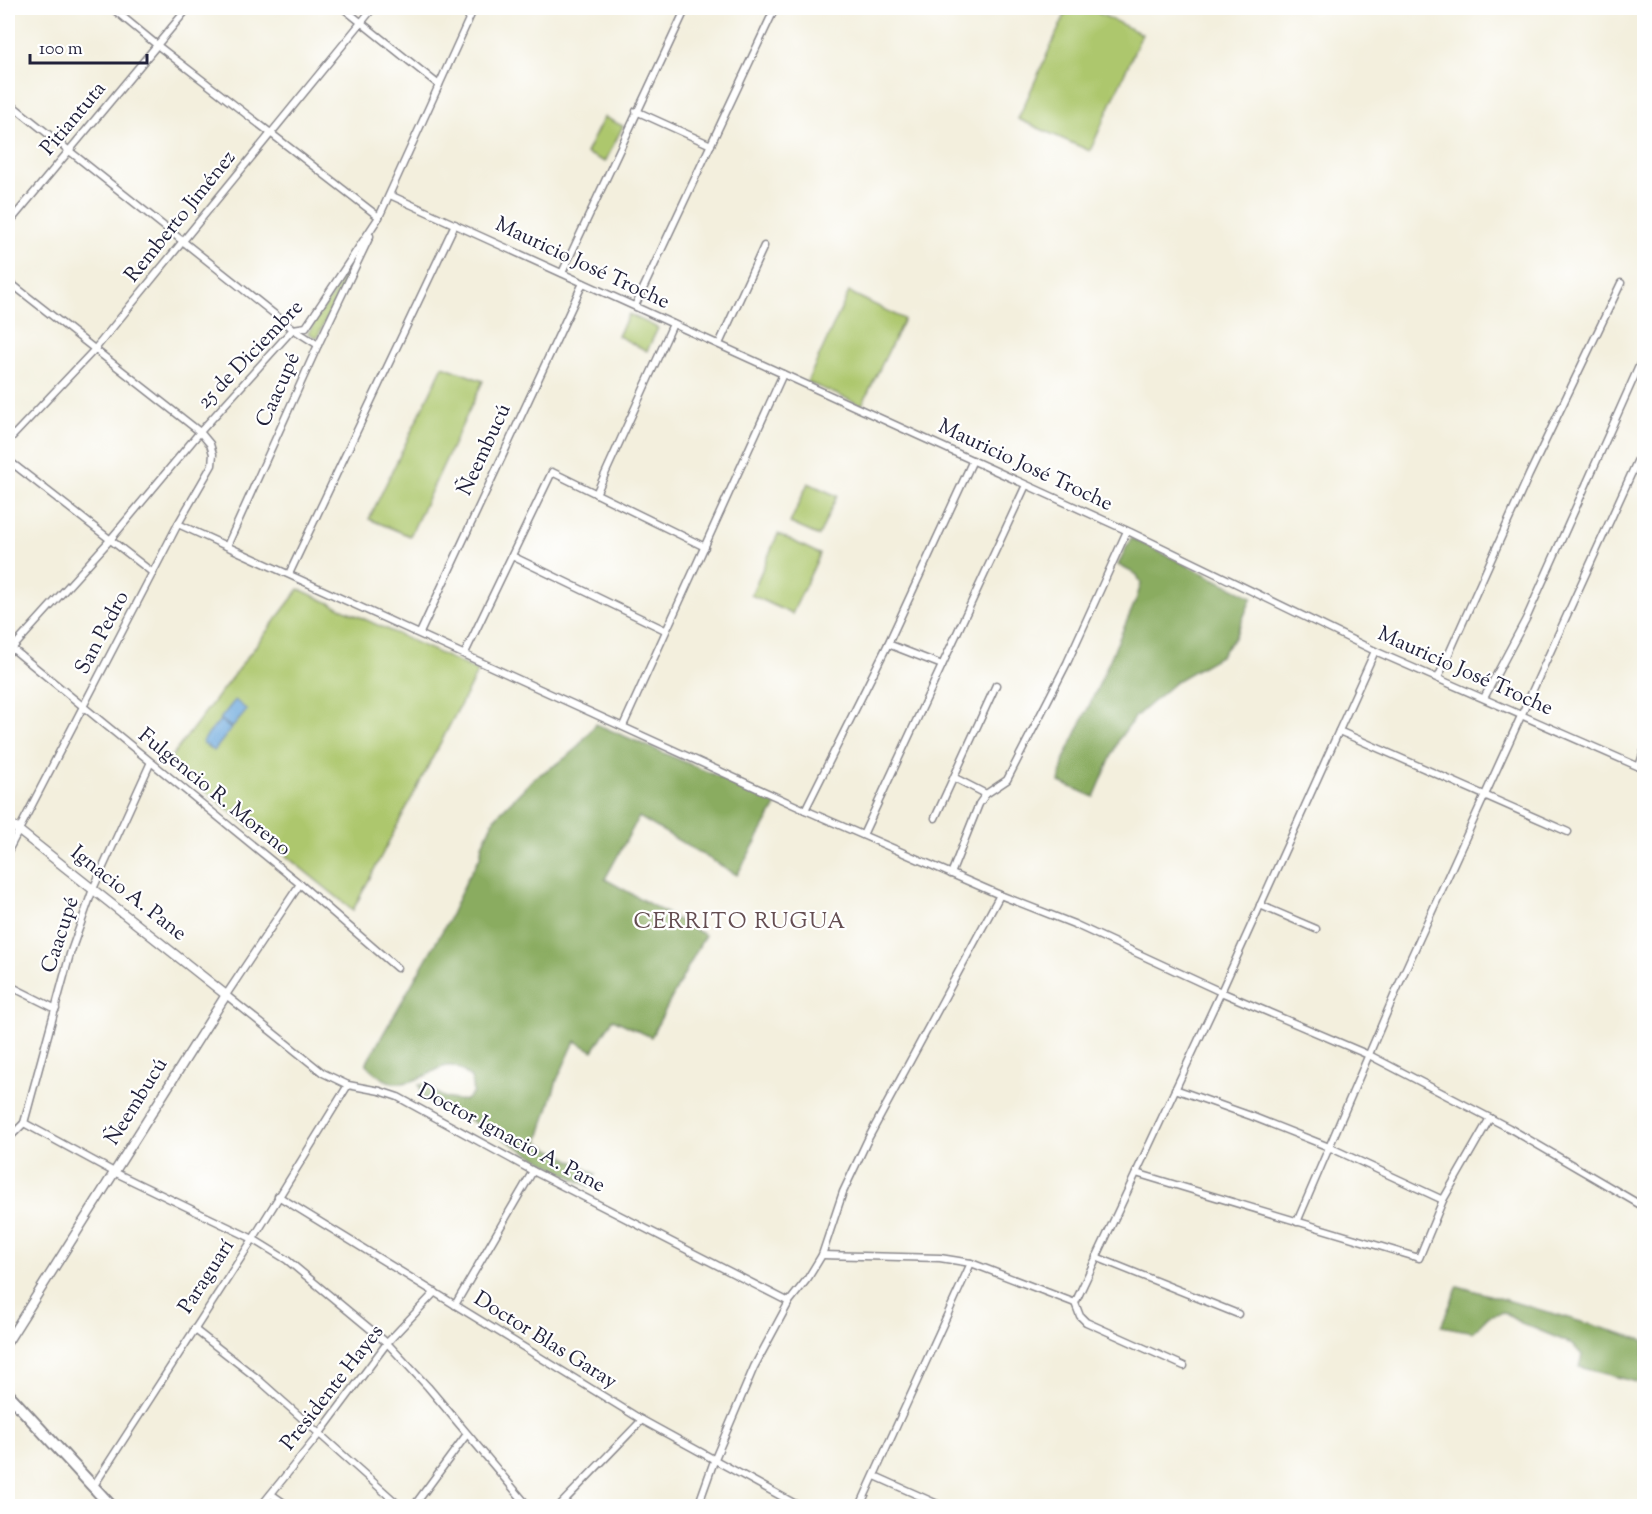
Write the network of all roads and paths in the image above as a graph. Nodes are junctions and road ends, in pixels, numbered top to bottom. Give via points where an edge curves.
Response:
1 (112, 8) edge
2 (188, 8) edge
3 (343, 8) edge
4 (373, 8) edge
5 (474, 8) edge
6 (686, 8) edge
7 (775, 8) edge
8 (361, 22) junction
9 (157, 45) junction
10 (439, 86) junction
11 (8, 102) edge
12 (636, 111) junction
13 (271, 133) junction
14 (711, 145) junction
15 (70, 150) junction
16 (390, 195) junction
17 (379, 217) junction
18 (8, 224) edge
19 (455, 224) junction
20 (183, 241) junction
21 (764, 246) dead end
22 (562, 273) junction
23 (8, 281) edge
24 (583, 283) junction
25 (1621, 283) dead end
26 (635, 306) junction
27 (673, 324) junction
28 (293, 329) junction
29 (718, 344) junction
30 (318, 345) junction
31 (95, 349) junction
32 (1644, 355) edge
33 (783, 374) junction
34 (200, 432) junction
35 (8, 441) edge
36 (1644, 446) edge
37 (8, 460) edge
38 (973, 460) junction
39 (1637, 461) junction
40 (1644, 465) edge
41 (1026, 485) junction
42 (596, 494) junction
43 (178, 524) junction
44 (1127, 531) junction
45 (110, 540) junction
46 (227, 546) junction
47 (705, 547) junction
48 (512, 556) junction
49 (153, 573) junction
50 (289, 574) junction
51 (665, 630) junction
52 (420, 633) junction
53 (888, 644) junction
54 (9, 649) edge
55 (1375, 651) junction
56 (465, 653) junction
57 (942, 664) junction
58 (1438, 678) junction
59 (996, 686) dead end
60 (1484, 698) junction
61 (83, 705) junction
62 (1521, 714) junction
63 (623, 726) junction
64 (1339, 731) junction
65 (1644, 752) edge
66 (150, 764) junction
67 (1642, 768) edge
68 (955, 778) junction
69 (986, 794) junction
70 (1484, 795) junction
71 (805, 810) junction
72 (935, 818) dead end
73 (8, 822) edge
74 (18, 830) junction
75 (1568, 832) dead end
76 (863, 835) junction
77 (8, 851) edge
78 (951, 874) junction
79 (300, 884) junction
80 (93, 889) junction
81 (1000, 895) junction
82 (1260, 905) junction
83 (1316, 929) dead end
84 (397, 968) dead end
85 (8, 985) edge
86 (1221, 992) junction
87 (226, 995) junction
88 (56, 1009) junction
89 (1368, 1055) junction
90 (348, 1085) junction
91 (1175, 1089) junction
92 (1490, 1118) junction
93 (24, 1123) junction
94 (8, 1139) edge
95 (1329, 1147) junction
96 (533, 1171) junction
97 (114, 1172) junction
98 (1136, 1173) junction
99 (278, 1196) junction
100 (1443, 1200) junction
101 (1644, 1207) edge
102 (1297, 1222) junction
103 (253, 1239) junction
104 (822, 1255) junction
105 (1096, 1257) junction
106 (971, 1263) junction
107 (435, 1292) junction
108 (789, 1302) junction
109 (1075, 1303) junction
110 (455, 1305) junction
111 (1238, 1314) dead end
112 (194, 1329) junction
113 (8, 1341) edge
114 (387, 1343) junction
115 (1184, 1366) dead end
116 (8, 1394) edge
117 (642, 1420) junction
118 (320, 1433) junction
119 (467, 1434) junction
120 (714, 1461) junction
121 (875, 1476) junction
122 (93, 1487) junction
123 (271, 1494) junction
124 (111, 1506) edge
125 (261, 1506) edge
126 (288, 1506) edge
127 (400, 1506) edge
128 (414, 1506) edge
129 (528, 1506) edge
130 (559, 1506) edge
131 (698, 1506) edge
132 (799, 1506) edge
133 (860, 1506) edge
134 (942, 1506) edge

1 - 9 street
2 - 9 street, Pitiantuta
3 - 8 street
4 - 8 street, Remberto Jiménez
5 - 10 street, 25 de Diciembre
6 - 12 street
7 - 14 street
8 - 10 street
8 - 13 street, Remberto Jiménez
9 - 13 street
9 - 15 street, Pitiantuta
10 - 16 street, 25 de Diciembre
11 - 15 street
12 - 14 street
12 - 22 street
13 - 17 street
13 - 20 street, Remberto Jiménez
14 - 26 street
15 - 18 street, Pitiantuta
15 - 20 street
16 - 17 street, 25 de Diciembre
16 - 19 street, Mauricio José Troche
17 - 28 street, 25 de Diciembre via 306,327
17 - 30 street, Caacupé
19 - 22 street, Mauricio José Troche
19 - 50 street
20 - 28 street
20 - 31 street, Remberto Jiménez
21 - 29 street
22 - 24 street, Mauricio José Troche
23 - 31 street
24 - 26 street, Mauricio José Troche
24 - 52 street, Ñeembucú
25 - 58 street
26 - 27 street, Mauricio José Troche
27 - 29 street, Mauricio José Troche
27 - 42 street
28 - 30 street
28 - 34 street, 25 de Diciembre
29 - 33 street, Mauricio José Troche
30 - 46 street, Caacupé
31 - 34 street
31 - 35 street, Remberto Jiménez
32 - 60 street via 1526,619
33 - 38 street, Mauricio José Troche
33 - 47 street
34 - 43 street, San Pedro via 210,444 212,465
34 - 45 street, 25 de Diciembre
36 - 39 street
37 - 45 street
38 - 41 street, Mauricio José Troche
38 - 53 street
39 - 40 street
39 - 62 street
41 - 44 street, Mauricio José Troche
41 - 57 street
42 - 47 street
42 - 48 street via 552,472
43 - 46 street
43 - 49 street, San Pedro
44 - 55 street, Mauricio José Troche
44 - 69 street via 1067,663 1006,780
45 - 49 street
45 - 54 street, 25 de Diciembre
46 - 50 street
47 - 51 street
48 - 51 street
48 - 56 street
49 - 61 street, San Pedro
50 - 52 street
51 - 63 street
52 - 56 street
53 - 57 street
53 - 71 street
54 - 61 street, Fulgencio R. Moreno
55 - 58 street, Mauricio José Troche
55 - 64 street
56 - 63 street
57 - 76 street
58 - 60 street, Mauricio José Troche
59 - 68 street
60 - 62 street, Mauricio José Troche
61 - 66 street, Fulgencio R. Moreno
61 - 74 street, San Pedro
62 - 67 street, Mauricio José Troche
62 - 70 street
63 - 71 street
64 - 70 street
64 - 82 street
65 - 67 street
66 - 79 street, Fulgencio R. Moreno
66 - 80 street, Caacupé
68 - 69 street
68 - 72 street
69 - 78 street
70 - 75 street
70 - 89 street
71 - 76 street
73 - 74 street, Ignacio A. Pane
74 - 77 street, San Pedro
74 - 80 street, Ignacio A. Pane
76 - 78 street
78 - 81 street
79 - 84 street, Fulgencio R. Moreno
79 - 87 street, Ñeembucú
80 - 87 street, Ignacio A. Pane
80 - 88 street, Caacupé
81 - 86 street via 1074,924
81 - 104 street via 869,1137 843,1192
82 - 83 street
82 - 86 street
85 - 88 street
86 - 89 street
86 - 91 street
87 - 90 street, Doctor Ignacio A. Pane via 323,1073
87 - 97 street, Ñeembucú
88 - 93 street, Caacupé
89 - 92 street
89 - 95 street
90 - 96 street, Doctor Ignacio A. Pane via 398,1097
90 - 99 street, Paraguarí
91 - 95 street
91 - 98 street
92 - 100 street
92 - 101 street
93 - 94 street
93 - 97 street
95 - 100 street
95 - 102 street
96 - 108 street, Doctor Ignacio A. Pane
96 - 110 street
97 - 103 street
97 - 113 street, Ñeembucú
98 - 102 street
98 - 105 street
99 - 103 street, Paraguarí
99 - 107 street, Doctor Blas Garay
100 - 102 street via 1419,1258
103 - 112 street, Paraguarí
103 - 114 street via 287,1260
104 - 106 street via 940,1257
104 - 108 street
105 - 109 street
105 - 111 street
106 - 109 street
106 - 121 street
107 - 110 street, Doctor Blas Garay
107 - 114 street, Presidente Hayes
108 - 120 street via 754,1367
109 - 115 street via 1086,1322
110 - 117 street, Doctor Blas Garay
112 - 118 street
112 - 122 street, Paraguarí
114 - 118 street, Presidente Hayes
114 - 119 street
116 - 122 highway
117 - 120 street, Doctor Blas Garay
117 - 130 street
118 - 123 street, Presidente Hayes
118 - 127 street
119 - 128 street
119 - 129 street
120 - 131 street
120 - 132 street, Doctor Blas Garay
121 - 133 street
121 - 134 street
122 - 124 highway
123 - 125 street, Presidente Hayes
123 - 126 street

